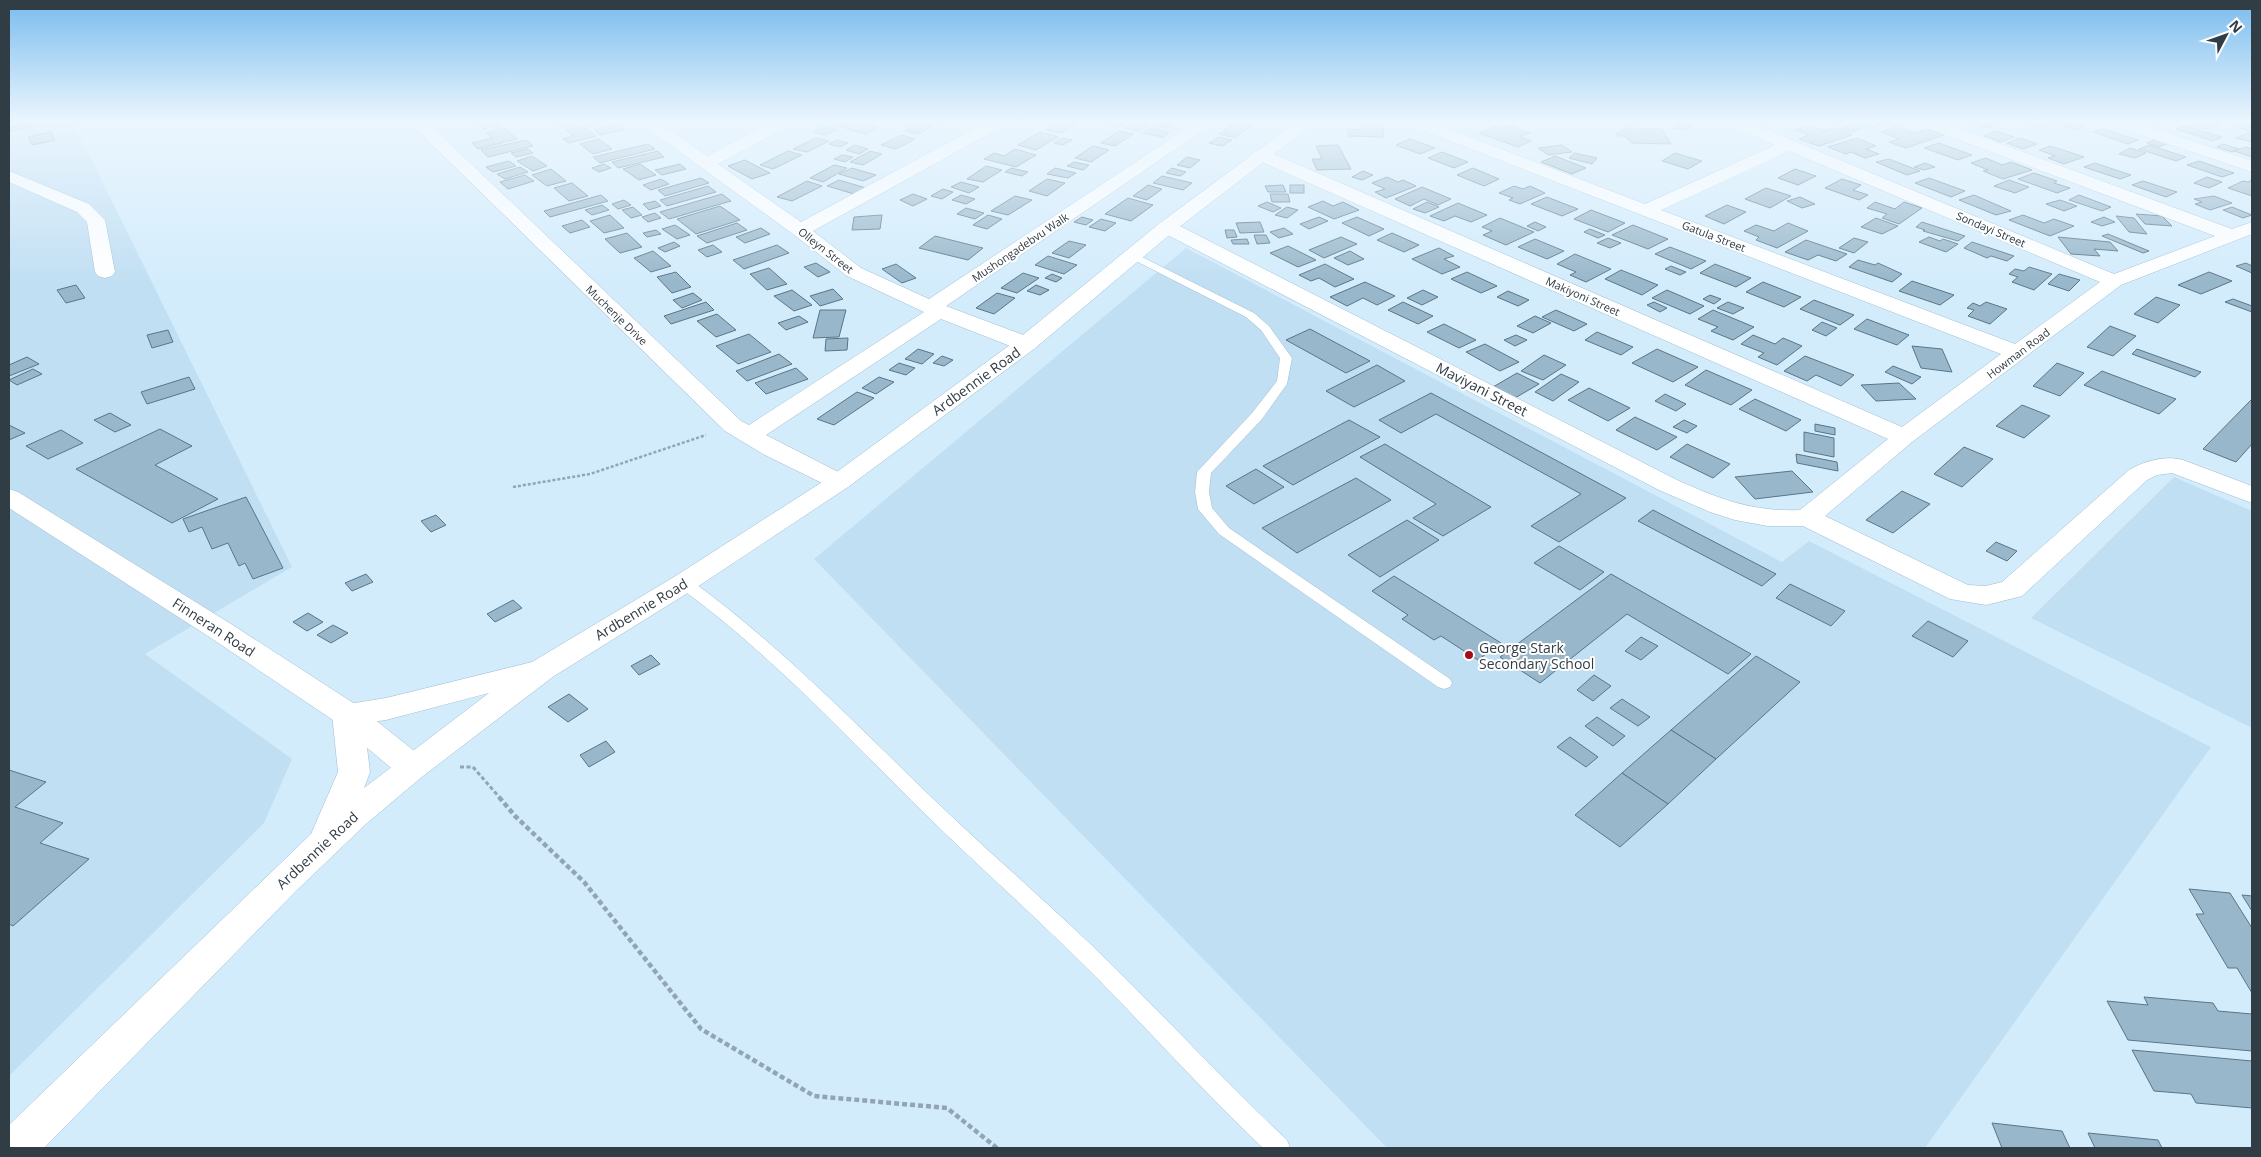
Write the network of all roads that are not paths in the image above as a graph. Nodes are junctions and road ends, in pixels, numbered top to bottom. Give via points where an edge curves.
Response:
1 (472, 174) edge
2 (719, 174) edge
3 (903, 174) edge
4 (1131, 174) edge
5 (1236, 174) edge
6 (1304, 174) edge
7 (1552, 174) edge
8 (1725, 174) edge
9 (1858, 174) edge
10 (2076, 174) edge
11 (9, 176) edge
12 (1646, 210) junction
13 (1167, 227) junction
14 (800, 230) junction
15 (2243, 232) edge
16 (1132, 255) junction
17 (105, 272) dead end
18 (2114, 281) junction
19 (935, 309) junction
20 (1026, 344) junction
21 (2018, 353) junction
22 (742, 430) junction
23 (1904, 437) junction
24 (839, 482) junction
25 (2252, 495) edge
26 (9, 497) edge
27 (1807, 518) junction
28 (684, 583) junction
29 (543, 669) junction
30 (1444, 683) dead end
31 (348, 714) junction
32 (412, 767) junction
33 (324, 842) junction
34 (15, 1148) edge
35 (1279, 1148) edge

1 - 22 street, Muchenje Drive
2 - 14 street, Olleyn Street
3 - 14 street
4 - 19 street, Mushongadebvu Walk
5 - 13 street, Ardbennie Road
6 - 23 street, Makiyoni Street
7 - 12 street, Gatula Street
8 - 12 street
9 - 18 street, Sondayi Street
10 - 15 street
11 - 17 street via 83,208 96,220
12 - 21 street, Gatula Street
13 - 16 street, Ardbennie Road
13 - 27 street, Maviyani Street via 1718,508 1755,518
14 - 19 street, Olleyn Street via 854,272
15 - 18 street, Howman Road
16 - 20 street, Ardbennie Road
16 - 30 lane via 1250,315 1265,328 1286,358 1283,381 1257,416 1204,472 1204,509 1224,532
18 - 21 street, Howman Road
19 - 20 street, Olleyn Street
19 - 22 street, Mushongadebvu Walk
20 - 24 street, Ardbennie Road
21 - 23 street, Howman Road
22 - 24 street, Muchenje Drive via 772,449
23 - 27 street, Howman Road
24 - 28 street, Ardbennie Road
25 - 27 street via 2174,465 2151,468 2138,475 2012,589 1990,596 1960,592
26 - 31 street, Finneran Road
28 - 29 street, Ardbennie Road
28 - 35 lane via 798,676 941,818 1104,971 1224,1096
29 - 31 street via 386,709
29 - 32 street, Ardbennie Road
31 - 32 street, Finneran Road
31 - 33 street via 354,772
32 - 33 street, Ardbennie Road
33 - 34 street, Ardbennie Road

